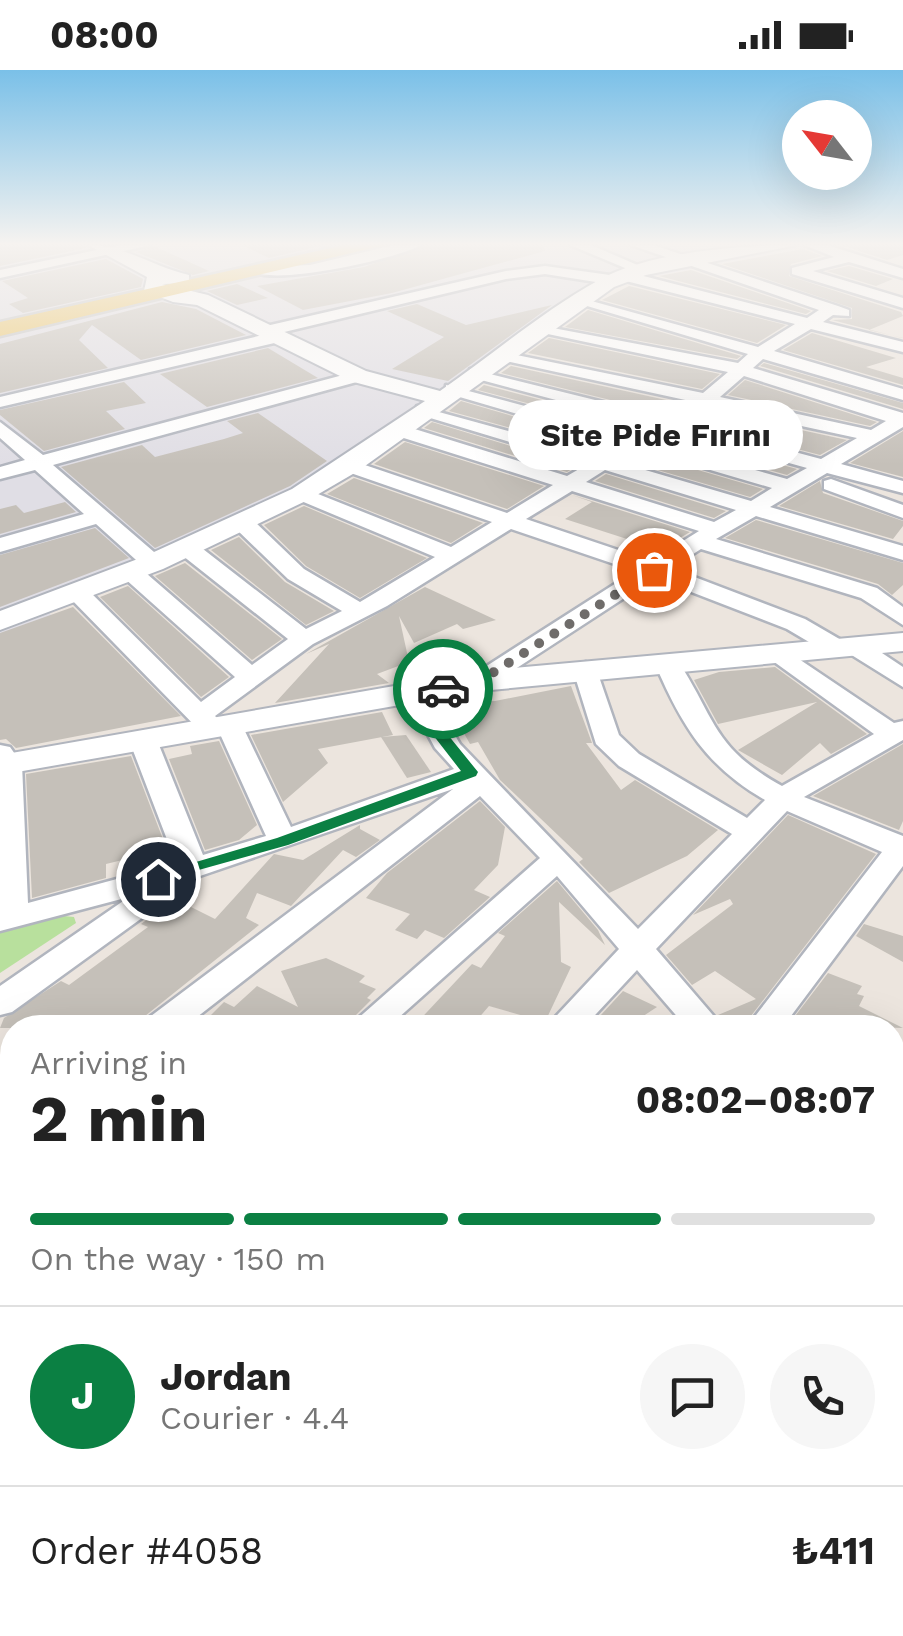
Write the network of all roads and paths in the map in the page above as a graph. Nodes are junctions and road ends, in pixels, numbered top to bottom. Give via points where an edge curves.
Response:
1 (46, 318) edge
2 (240, 318) edge
3 (334, 318) edge
4 (557, 318) edge
5 (679, 318) edge
6 (731, 318) edge
7 (817, 318) edge
8 (860, 318) edge
9 (543, 328) junction
10 (0, 329) edge
11 (903, 332) edge
12 (272, 334) junction
13 (785, 338) junction
14 (903, 347) edge
15 (503, 355) junction
16 (852, 359) dead end
17 (739, 369) junction
18 (476, 373) junction
19 (358, 376) junction
20 (903, 377) edge
21 (903, 396) edge
22 (708, 398) junction
23 (439, 399) junction
24 (0, 402) edge
25 (902, 419) edge
26 (667, 424) junction
27 (0, 428) edge
28 (389, 435) junction
29 (872, 436) junction
30 (634, 444) junction
31 (39, 462) junction
32 (603, 462) junction
33 (903, 463) edge
34 (349, 466) junction
35 (0, 473) edge
36 (808, 476) junction
37 (878, 480) junction
38 (575, 482) junction
39 (903, 487) edge
40 (301, 494) junction
41 (552, 494) junction
42 (755, 508) junction
43 (903, 512) edge
44 (98, 516) junction
45 (508, 519) junction
46 (243, 523) junction
47 (708, 535) junction
48 (0, 545) edge
49 (186, 547) junction
50 (903, 553) edge
51 (453, 556) junction
52 (142, 567) junction
53 (654, 570) junction
54 (77, 592) junction
55 (359, 611) junction
56 (903, 618) edge
57 (0, 621) edge
58 (304, 639) junction
59 (903, 642) edge
60 (849, 649) junction
61 (778, 656) junction
62 (669, 666) junction
63 (586, 670) junction
64 (251, 677) junction
65 (903, 680) edge
66 (480, 681) junction
67 (419, 694) junction
68 (213, 723) junction
69 (898, 732) edge
70 (143, 740) junction
71 (3, 761) edge
72 (475, 778) junction
73 (784, 797) junction
74 (749, 832) junction
75 (283, 841) junction
76 (902, 846) edge
77 (558, 860) junction
78 (194, 867) junction
79 (121, 892) junction
80 (6, 919) edge
81 (107, 928) junction
82 (638, 951) junction
83 (0, 1003) edge
84 (175, 1015) edge
85 (379, 1015) edge
86 (575, 1015) edge
87 (695, 1015) edge
88 (773, 1015) edge

1 - 10 main road
2 - 12 street
3 - 12 street
4 - 9 street
5 - 13 street
6 - 13 street
7 - 13 street
8 - 11 street
9 - 15 street
9 - 17 street
12 - 19 street
12 - 24 street
13 - 14 street
13 - 17 street
13 - 21 street
15 - 18 street
15 - 22 street
16 - 20 street
17 - 22 street
17 - 25 street
18 - 23 street
18 - 26 street
19 - 23 street
19 - 31 street
22 - 26 street
22 - 29 street
23 - 28 street
23 - 30 street
23 - 32 street
25 - 29 street
26 - 30 street
26 - 36 street
27 - 31 street
28 - 34 street
28 - 38 street
28 - 41 street
29 - 36 street
30 - 32 street
30 - 36 street
31 - 35 street
31 - 44 street
32 - 38 street
32 - 42 street
33 - 37 street
34 - 40 street
34 - 45 street
36 - 37 street
36 - 42 street
36 - 43 street
37 - 39 street
38 - 41 street
38 - 47 street
40 - 46 street
40 - 51 street
41 - 45 street
42 - 47 street
42 - 50 street
44 - 48 street
44 - 52 street
45 - 51 street
45 - 53 street
46 - 49 street
46 - 55 street via 296,574
47 - 53 street
47 - 56 street via 869,593
49 - 52 street
49 - 58 street
51 - 55 street
52 - 54 street
52 - 64 street
53 - 60 street
53 - 66 street
54 - 57 street
54 - 68 street
55 - 58 street
58 - 64 street
59 - 60 street
60 - 61 street
60 - 65 street
61 - 62 street
61 - 69 street
62 - 63 street
62 - 73 street via 694,722 720,756
63 - 66 street
63 - 74 street via 606,738 678,792
64 - 68 street
66 - 67 street
67 - 68 street
67 - 72 street via 426,714
68 - 70 street
68 - 75 street
69 - 73 street
70 - 71 street
70 - 78 street
71 - 80 street
72 - 75 street
72 - 77 street
72 - 84 street
73 - 74 street
73 - 76 street
74 - 82 street
75 - 78 street
76 - 88 street
77 - 82 street
77 - 85 street
78 - 79 street
78 - 81 street
79 - 80 street
79 - 81 street
81 - 83 street
82 - 86 street
82 - 87 street

